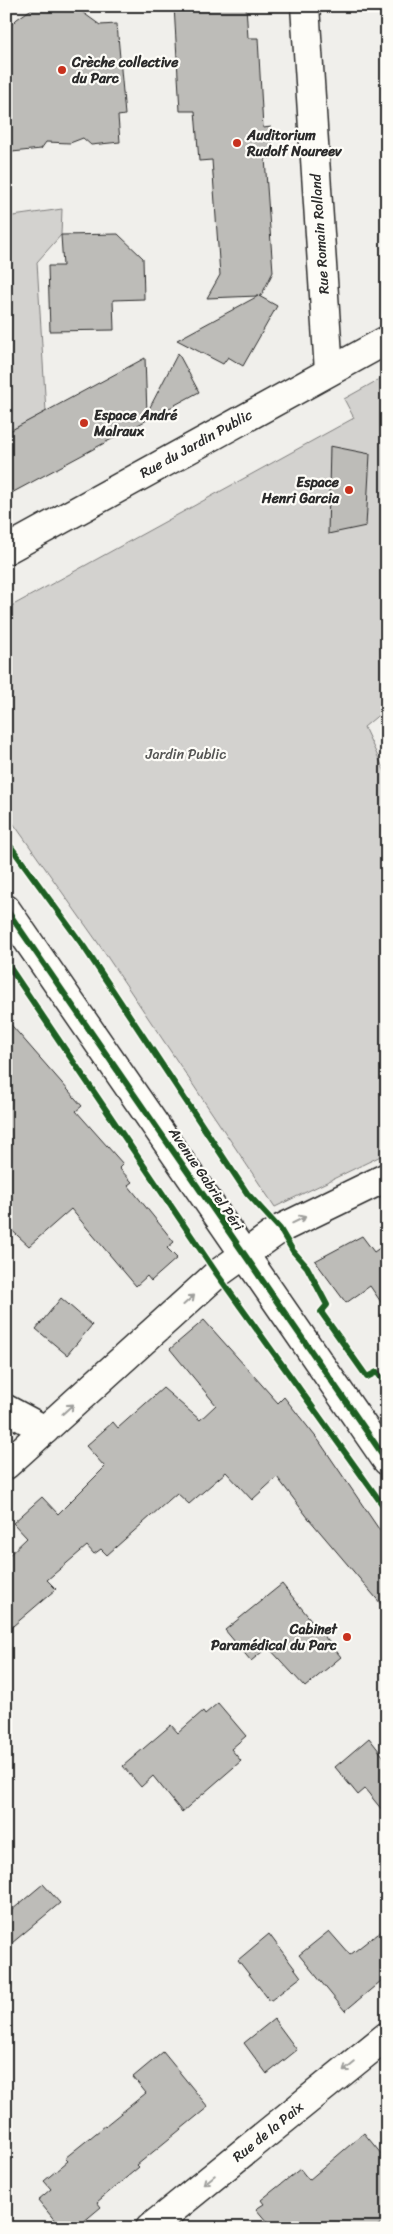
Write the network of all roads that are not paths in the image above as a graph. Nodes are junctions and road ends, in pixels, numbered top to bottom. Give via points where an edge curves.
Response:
1 (305, 6) edge
2 (387, 340) edge
3 (328, 371) junction
4 (6, 550) edge
5 (6, 909) edge
6 (387, 1177) edge
7 (244, 1256) junction
8 (6, 1409) edge
9 (45, 1430) junction
10 (387, 1462) edge
11 (6, 1465) edge
12 (387, 2036) edge
13 (150, 2228) edge

1 - 3 street, Rue Romain Rolland
2 - 3 street, Rue du Jardin Public
3 - 4 street, Rue du Jardin Public
5 - 7 street, Avenue Gabriel Péri
7 -> 6 street via 280,1228
9 -> 7 street via 217,1274
7 - 10 street, Avenue Gabriel Péri
8 - 9 street
9 - 11 street
12 -> 13 street, Rue de la Paix

